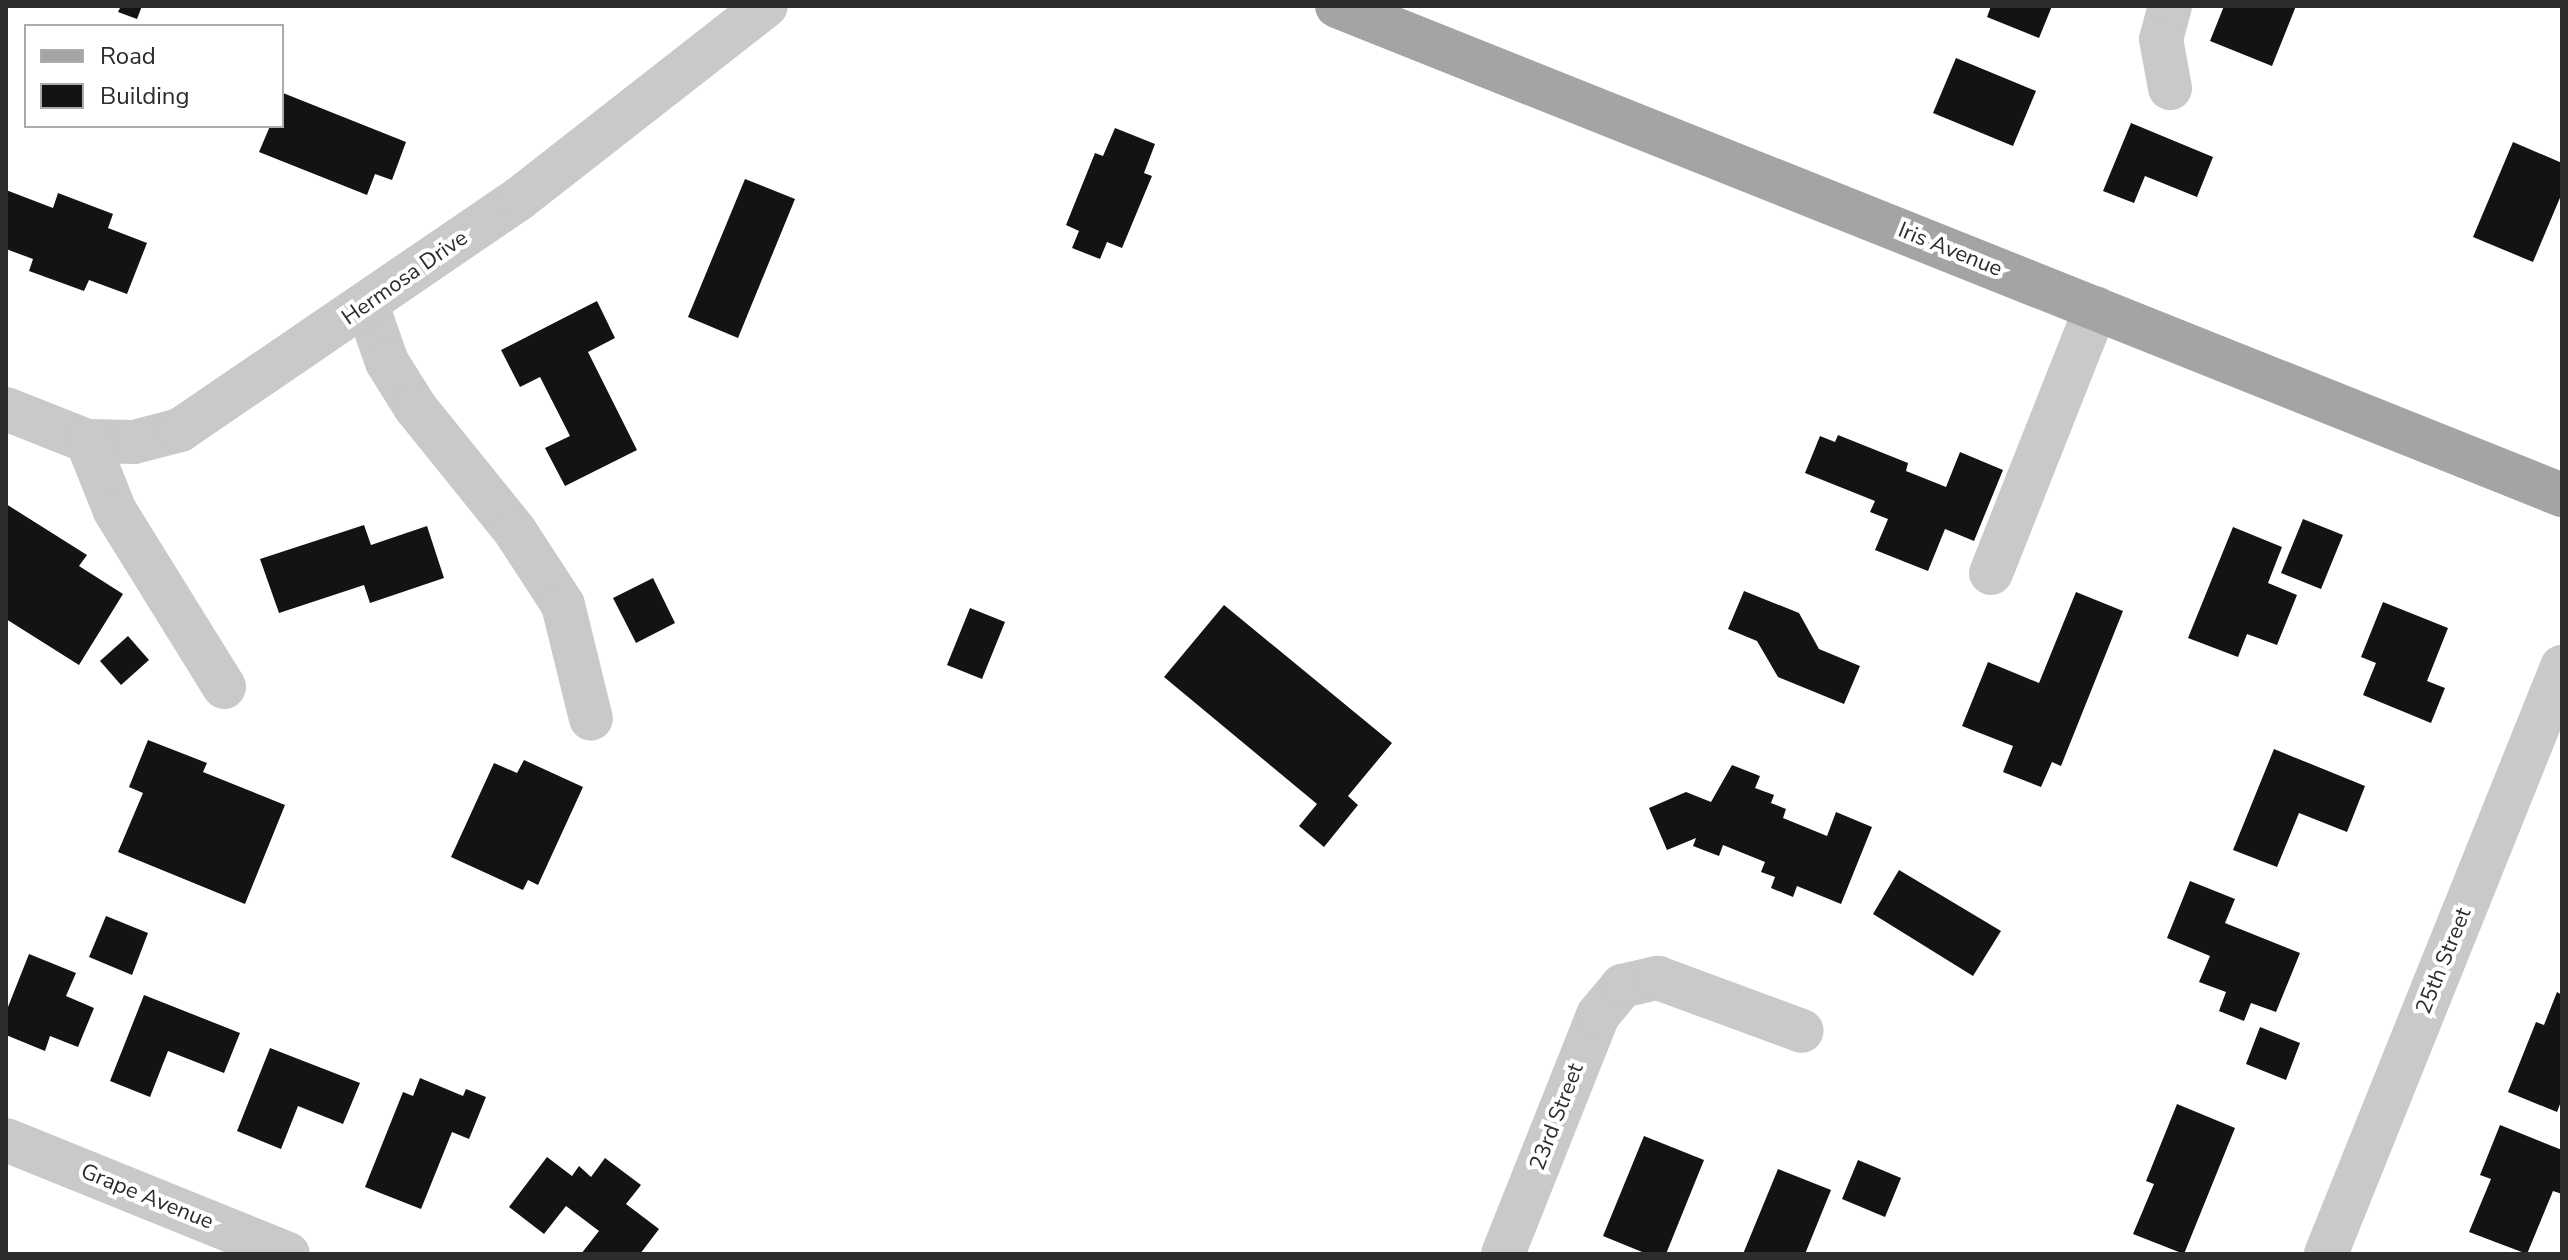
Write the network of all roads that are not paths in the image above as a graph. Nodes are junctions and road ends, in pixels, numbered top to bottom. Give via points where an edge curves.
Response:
1 (766, 6) edge
2 (1337, 6) edge
3 (2170, 6) edge
4 (2170, 88) dead end
5 (367, 305) junction
6 (2096, 308) junction
7 (6, 409) edge
8 (87, 441) junction
9 (2562, 495) edge
10 (1991, 573) dead end
11 (2562, 667) edge
12 (224, 687) dead end
13 (591, 719) dead end
14 (1802, 1031) dead end
15 (6, 1140) edge
16 (288, 1254) edge
17 (1503, 1254) edge
18 (2326, 1254) edge

1 - 5 street, Hermosa Drive via 520,198
2 - 6 main road, Iris Avenue
3 - 4 street via 2161,39
5 - 8 street, Hermosa Drive via 180,430 134,442
5 - 13 street via 387,362 415,407 515,531 563,605
6 - 9 main road, Iris Avenue
6 - 10 street
7 - 8 street, Hermosa Drive
8 - 12 street via 115,511
11 - 18 street, 25th Street
14 - 17 street, 23rd Street via 1658,978 1622,986 1598,1015
15 - 16 street, Grape Avenue

